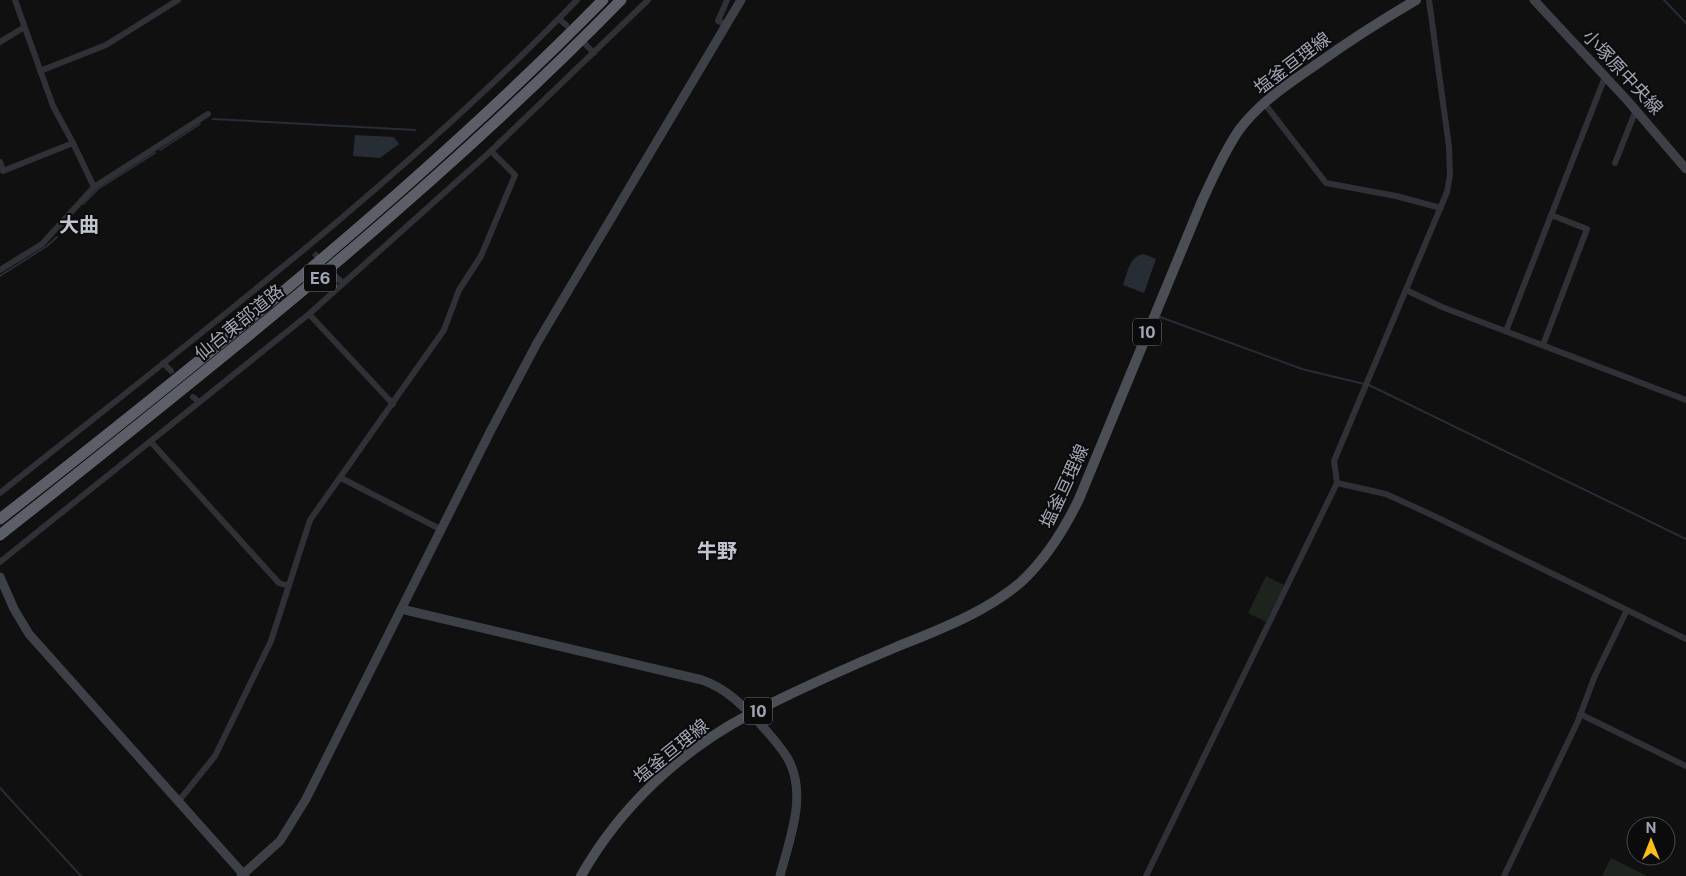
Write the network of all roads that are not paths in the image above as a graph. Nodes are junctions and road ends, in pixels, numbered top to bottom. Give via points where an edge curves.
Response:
1 (15, 0) edge
2 (178, 0) edge
3 (577, 0) edge
4 (604, 0) edge
5 (621, 0) edge
6 (648, 0) edge
7 (728, 0) edge
8 (741, 0) edge
9 (1416, 0) edge
10 (1429, 0) edge
11 (1534, 0) edge
12 (559, 19) junction
13 (726, 24) junction
14 (566, 25) dead end
15 (23, 28) junction
16 (0, 42) edge
17 (586, 45) dead end
18 (594, 53) junction
19 (40, 71) junction
20 (1605, 77) junction
21 (1264, 103) junction
22 (1636, 110) junction
23 (208, 114) dead end
24 (73, 143) junction
25 (491, 151) junction
26 (0, 162) edge
27 (1616, 163) dead end
28 (1686, 169) edge
29 (94, 187) junction
30 (1441, 208) junction
31 (1551, 215) junction
32 (308, 247) junction
33 (314, 253) tunnel mouth
34 (0, 270) edge
35 (336, 277) tunnel mouth
36 (343, 283) junction
37 (1406, 290) junction
38 (309, 314) junction
39 (1506, 331) junction
40 (1543, 345) junction
41 (163, 363) junction
42 (171, 371) dead end
43 (193, 397) dead end
44 (1686, 400) edge
45 (199, 402) junction
46 (393, 404) junction
47 (151, 442) junction
48 (341, 478) junction
49 (1337, 483) junction
50 (0, 493) edge
51 (0, 519) edge
52 (442, 530) junction
53 (0, 535) edge
54 (0, 562) edge
55 (0, 577) edge
56 (289, 586) junction
57 (401, 609) junction
58 (1627, 610) junction
59 (1686, 639) edge
60 (751, 714) junction
61 (1580, 714) junction
62 (1686, 766) edge
63 (178, 802) junction
64 (243, 875) edge
65 (581, 876) edge
66 (780, 876) edge
67 (1146, 876) edge
68 (1504, 876) edge

1 - 15 street
2 - 19 street via 106,45
3 - 12 street
4 - 51 highway, 仙台東部道路 / E6 via 480,120 318,264
5 - 53 highway, 仙台東部道路 / E6 via 479,136 325,273
6 - 18 street
7 - 13 street via 718,21
8 - 13 street
9 - 21 main road, 塩釜亘理線 / 10 via 1363,32
10 - 30 street via 1449,147 1450,175
11 - 20 street, 小塚原中央線
12 - 14 street
12 - 32 street
13 - 52 street via 537,343
15 - 16 street
15 - 19 street
17 - 18 street
18 - 25 street
19 - 24 street via 52,106
20 - 22 street, 小塚原中央線
20 - 31 street
21 - 30 street via 1326,183
21 - 60 main road, 塩釜亘理線 / 10 via 1240,130 1214,175 1079,499 1040,563 1021,582 976,612
22 - 27 street
22 - 28 street, 小塚原中央線
23 - 29 street
24 - 26 street via 3,171
24 - 29 street
25 - 36 street
25 - 46 street via 515,175 481,256 460,290 444,330
29 - 34 street via 42,244
30 - 37 street
31 - 39 street
31 - 40 street via 1587,228
32 - 33 street
32 - 41 street
35 - 36 street
36 - 38 street
37 - 39 street
37 - 49 street via 1334,461
38 - 45 street
38 - 46 street
39 - 40 street
40 - 44 street
41 - 42 street
41 - 50 street
43 - 45 street
45 - 47 street
46 - 48 street
47 - 54 street
47 - 56 street via 279,583
48 - 52 street
48 - 56 street via 310,520
49 - 58 street via 1386,494
49 - 67 street
52 - 57 street
55 - 63 street via 29,634
56 - 63 street via 271,642 226,736 215,756
57 - 60 street via 702,680 724,689
57 - 64 street via 306,799 280,841
58 - 59 street
58 - 61 street
60 - 65 main road, 塩釜亘理線 / 10 via 699,745 649,787 605,839
60 - 66 street via 777,742 789,760 795,778 797,797 793,824
61 - 62 street
61 - 68 street
63 - 64 street

